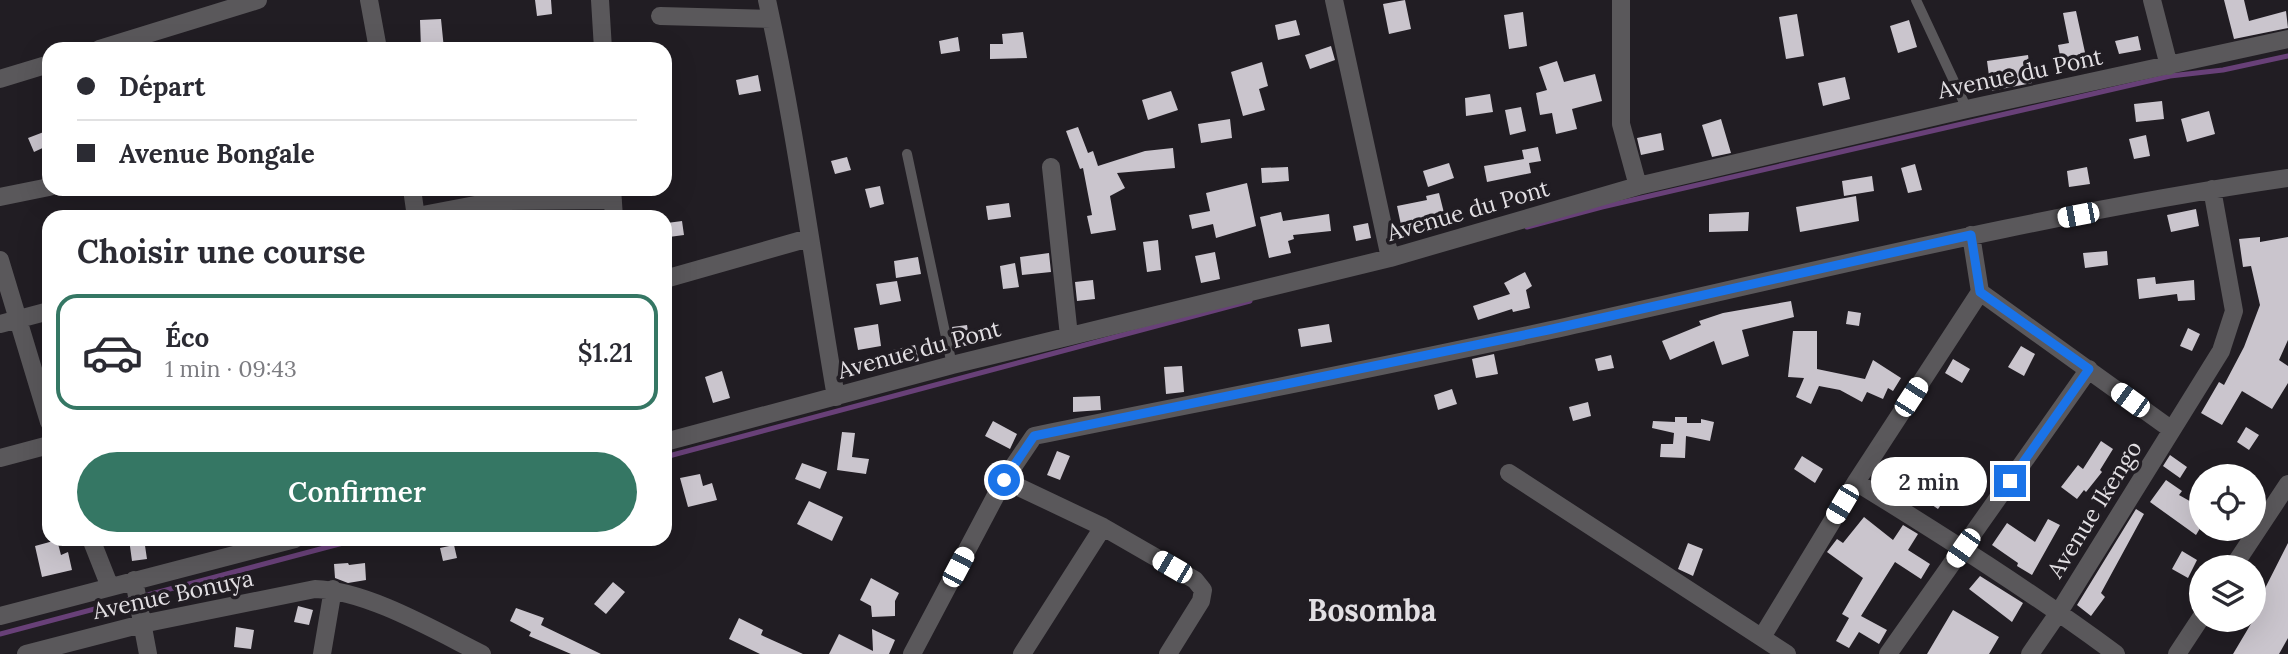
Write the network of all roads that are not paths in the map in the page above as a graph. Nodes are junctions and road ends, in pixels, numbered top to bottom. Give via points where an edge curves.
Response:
1 (258, 0) edge
2 (369, 0) edge
3 (600, 0) edge
4 (767, 0) edge
5 (1334, 0) edge
6 (1621, 0) edge
7 (1916, 0) edge
8 (2152, 0) edge
9 (660, 16) dead end
10 (771, 19) junction
11 (2288, 39) edge
12 (122, 42) edge
13 (377, 42) edge
14 (603, 42) edge
15 (42, 66) edge
16 (2169, 66) junction
17 (0, 79) edge
18 (1967, 109) junction
19 (907, 154) dead end
20 (1051, 167) dead end
21 (2288, 178) edge
22 (1638, 186) junction
23 (42, 188) edge
24 (2212, 189) junction
25 (0, 197) edge
26 (613, 202) edge
27 (450, 210) edge
28 (1971, 235) junction
29 (809, 238) junction
30 (1391, 258) junction
31 (0, 260) edge
32 (672, 277) edge
33 (1980, 292) junction
34 (42, 313) edge
35 (19, 319) junction
36 (0, 324) edge
37 (1069, 336) junction
38 (952, 365) junction
39 (2089, 369) junction
40 (836, 397) junction
41 (42, 398) edge
42 (2172, 430) junction
43 (672, 440) edge
44 (42, 447) edge
45 (0, 458) edge
46 (1509, 473) dead end
47 (1004, 480) junction
48 (1856, 482) junction
49 (2288, 484) edge
50 (1103, 527) junction
51 (94, 546) edge
52 (274, 546) edge
53 (1963, 548) junction
54 (2241, 555) edge
55 (110, 587) junction
56 (333, 589) junction
57 (136, 592) junction
58 (2059, 612) junction
59 (0, 617) edge
60 (142, 624) junction
61 (2191, 632) edge
62 (1762, 637) junction
63 (26, 654) edge
64 (148, 654) edge
65 (322, 654) edge
66 (482, 654) edge
67 (912, 654) edge
68 (1022, 654) edge
69 (1168, 654) edge
70 (1787, 654) edge
71 (1888, 654) edge
72 (2030, 654) edge
73 (2116, 654) edge
74 (2177, 654) edge

1 - 12 street
2 - 13 street
3 - 14 street
4 - 10 street
5 - 30 street
6 - 22 street via 1622,124
7 - 18 lane
8 - 16 street
9 - 10 street
10 - 29 street via 787,90
11 - 16 street, Avenue du Pont
15 - 17 street
16 - 18 street, Avenue du Pont
18 - 22 street, Avenue du Pont
19 - 38 lane
20 - 37 street
21 - 24 street
22 - 30 street, Avenue du Pont
23 - 25 street
24 - 28 street
24 - 42 street, Avenue Ikengo via 2234,311 2221,351
26 - 27 street via 496,201
28 - 33 street
28 - 47 street via 1548,330 1034,436
29 - 32 street
29 - 40 street
30 - 37 street, Avenue du Pont
31 - 35 street
33 - 39 street
33 - 48 street
34 - 35 street
35 - 36 street
35 - 41 street
37 - 38 street, Avenue du Pont
38 - 40 street, Avenue du Pont
39 - 42 street
39 - 53 street
40 - 43 street, Avenue du Pont
42 - 58 street, Avenue Ikengo
44 - 45 street
46 - 62 street
47 - 50 street
47 - 67 street
48 - 53 street
48 - 62 street
49 - 54 street
50 - 68 street
50 - 69 street via 1195,580 1203,590 1201,601
51 - 55 street
52 - 57 street
53 - 58 street
53 - 71 street
55 - 57 street
55 - 59 street
56 - 60 street, Avenue Bonuya
56 - 65 street
56 - 66 street via 397,612
57 - 60 street
58 - 72 street, Avenue Ikengo
58 - 73 street
60 - 63 street, Avenue Bonuya
60 - 64 street
61 - 74 street
62 - 70 street

